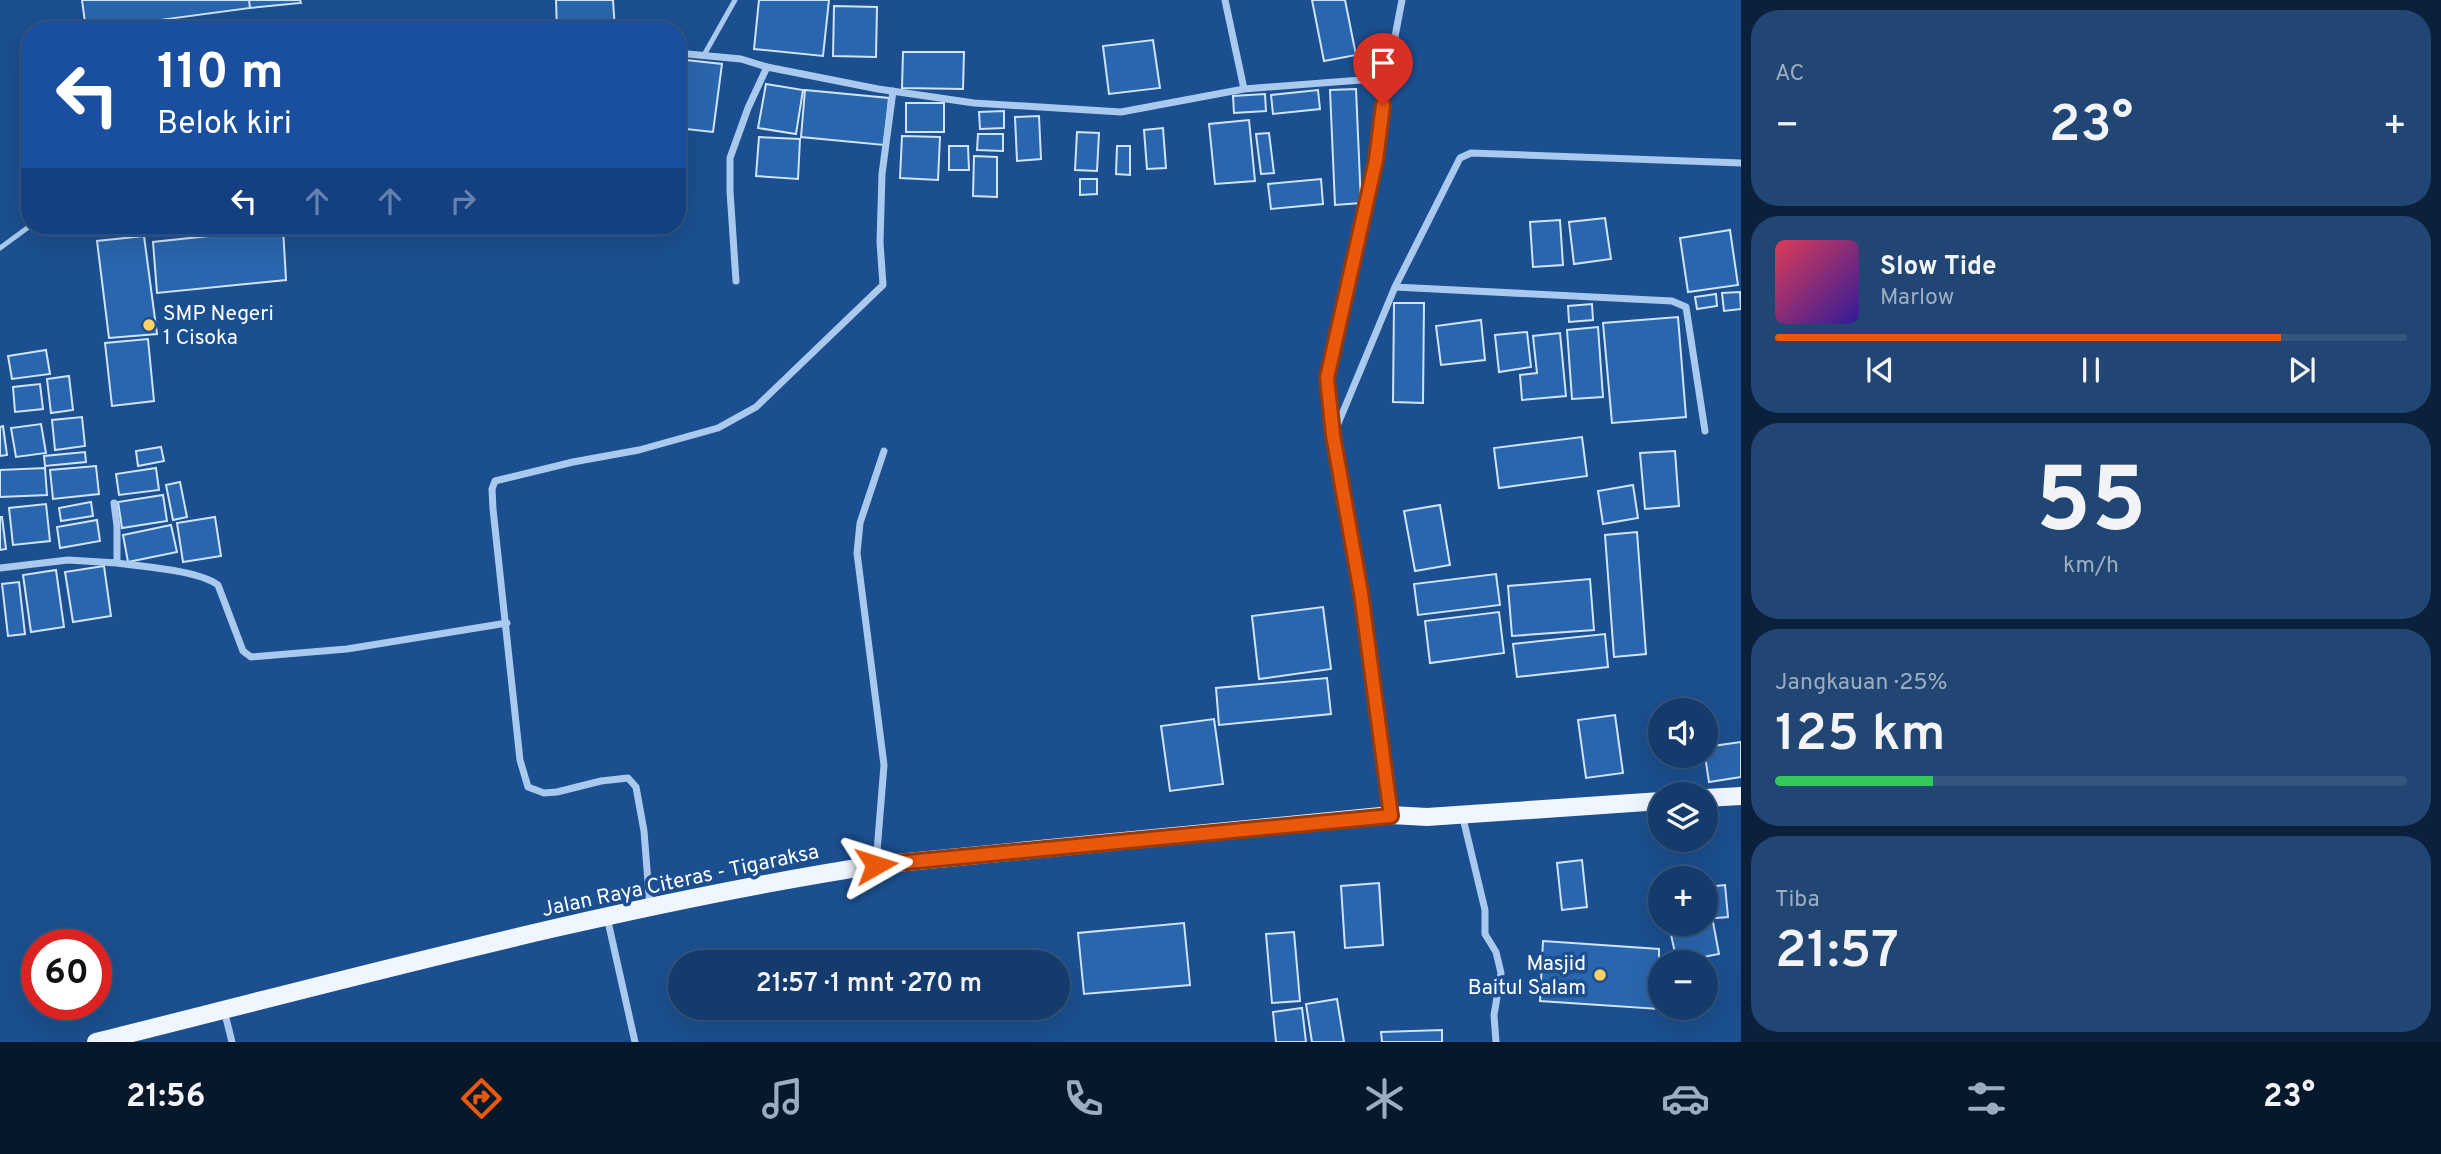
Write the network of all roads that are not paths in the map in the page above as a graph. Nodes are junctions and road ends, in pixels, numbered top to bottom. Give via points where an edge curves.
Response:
1 (735, 0) edge
2 (1225, 0) edge
3 (1402, 0) edge
4 (686, 54) edge
5 (705, 55) junction
6 (767, 67) junction
7 (1387, 78) junction
8 (1244, 89) junction
9 (893, 91) junction
10 (1741, 163) edge
11 (21, 233) edge
12 (0, 248) edge
13 (736, 281) dead end
14 (1395, 287) junction
15 (1705, 431) dead end
16 (1333, 435) junction
17 (884, 451) dead end
18 (114, 503) dead end
19 (117, 563) junction
20 (0, 568) edge
21 (507, 623) junction
22 (1741, 796) edge
23 (1718, 797) edge
24 (1648, 803) edge
25 (1461, 814) junction
26 (1391, 816) junction
27 (876, 865) junction
28 (650, 909) junction
29 (606, 916) junction
30 (224, 1010) junction
31 (96, 1042) edge
32 (232, 1042) edge
33 (635, 1042) edge
34 (1496, 1042) edge

1 - 5 lane
2 - 8 street
3 - 7 street
4 - 5 street
5 - 6 street
6 - 9 street
6 - 13 street via 730,158
7 - 8 street
7 - 16 street via 1376,160 1327,378
8 - 9 street via 1121,112 974,103
9 - 21 street via 882,174 883,285 756,407 718,428 495,481 493,509
10 - 14 street via 1471,153 1460,159
11 - 12 lane
14 - 15 street via 1672,301 1686,307
14 - 16 street
16 - 26 street via 1361,593
17 - 27 street via 860,523 856,553 884,765
18 - 19 street
19 - 20 street via 68,560
19 - 21 street via 195,575 218,584 243,651 251,657 347,649
21 - 28 street via 520,760 528,787 558,792 628,778 636,787 642,820
22 - 23 main road
24 - 25 main road, Jalan Raya Citeras - Tigaraksa
25 - 26 main road, Jalan Raya Citeras - Tigaraksa
25 - 34 street via 1485,910 1485,933 1501,973 1494,1015
26 - 27 main road, Jalan Raya Citeras - Tigaraksa
27 - 28 main road, Jalan Raya Citeras - Tigaraksa
28 - 29 main road, Jalan Raya Citeras - Tigaraksa
29 - 30 main road, Jalan Raya Citeras - Tigaraksa
29 - 33 street
30 - 31 main road, Jalan Raya Citeras - Tigaraksa
30 - 32 street

